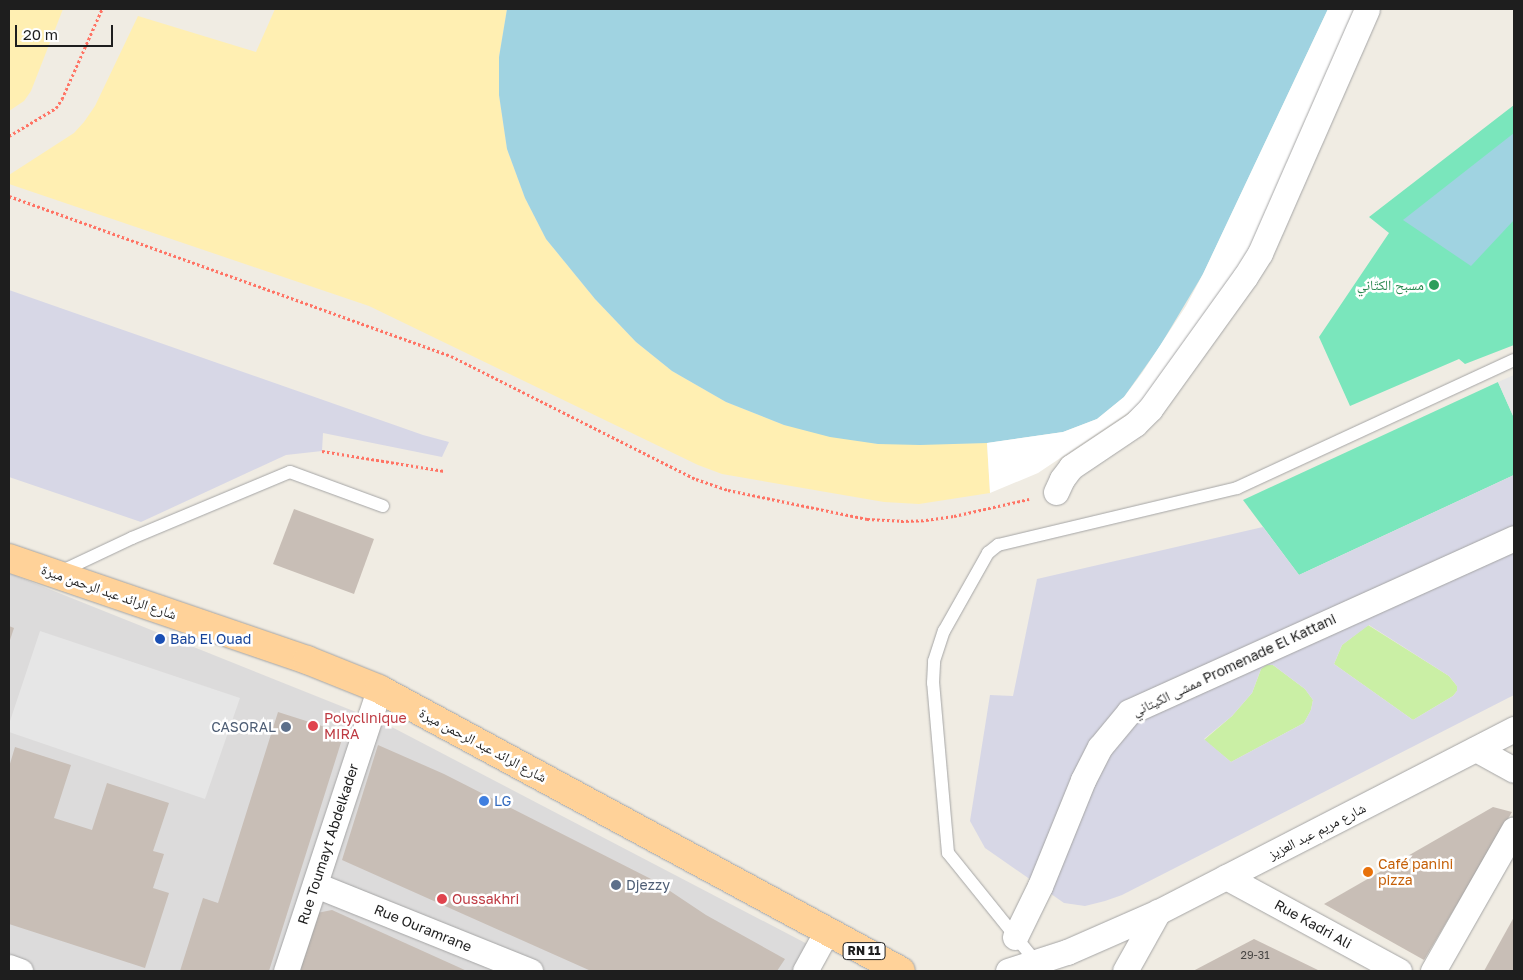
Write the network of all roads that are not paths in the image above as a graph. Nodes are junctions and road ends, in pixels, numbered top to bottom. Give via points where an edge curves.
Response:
1 (1367, 9) edge
2 (1514, 360) edge
3 (1056, 492) road end
4 (383, 506) dead end
5 (1514, 538) edge
6 (9, 558) edge
7 (56, 574) junction
8 (379, 689) junction
9 (1514, 729) edge
10 (1476, 749) junction
11 (1514, 770) edge
12 (1514, 829) edge
13 (1226, 877) junction
14 (316, 885) junction
15 (1158, 912) junction
16 (827, 932) junction
17 (1015, 937) junction
18 (1036, 962) junction
19 (9, 967) edge
20 (20, 971) edge
21 (286, 971) edge
22 (530, 971) edge
23 (806, 971) edge
24 (901, 971) edge
25 (1008, 971) edge
26 (1125, 971) edge
27 (1399, 971) edge
28 (1433, 971) edge

1 - 3 street via 1260,253 1150,409 1135,424 1071,467
2 - 17 lane via 1236,488 998,545 988,553 944,632 934,661 933,683 948,853
4 - 7 lane via 290,472 132,538
5 - 17 street, ممشى الكيتاني Promenade El Kattani via 1129,712 1100,747 1083,780 1040,886
6 - 7 main road, شارع الرائد عبد الرحمن ميرة / RN 11
7 - 8 main road, شارع الرائد عبد الرحمن ميرة / RN 11 via 307,660
8 - 14 street, Rue Toumayt Abdelkader
8 - 16 main road, شارع الرائد عبد الرحمن ميرة / RN 11
9 - 10 street, شارع مريم عبد العزيز
10 - 11 street
10 - 13 street, شارع مريم عبد العزيز
12 - 28 street
13 - 15 street, شارع مريم عبد العزيز
13 - 27 street, Rue Kadri Ali
14 - 21 street, Rue Toumayt Abdelkader
14 - 22 street, Rue Ouramrane
15 - 18 street, شارع مريم عبد العزيز
15 - 26 street
16 - 23 street
16 - 24 main road, RN 11
17 - 18 lane
18 - 25 street, شارع مريم عبد العزيز
19 - 20 street

